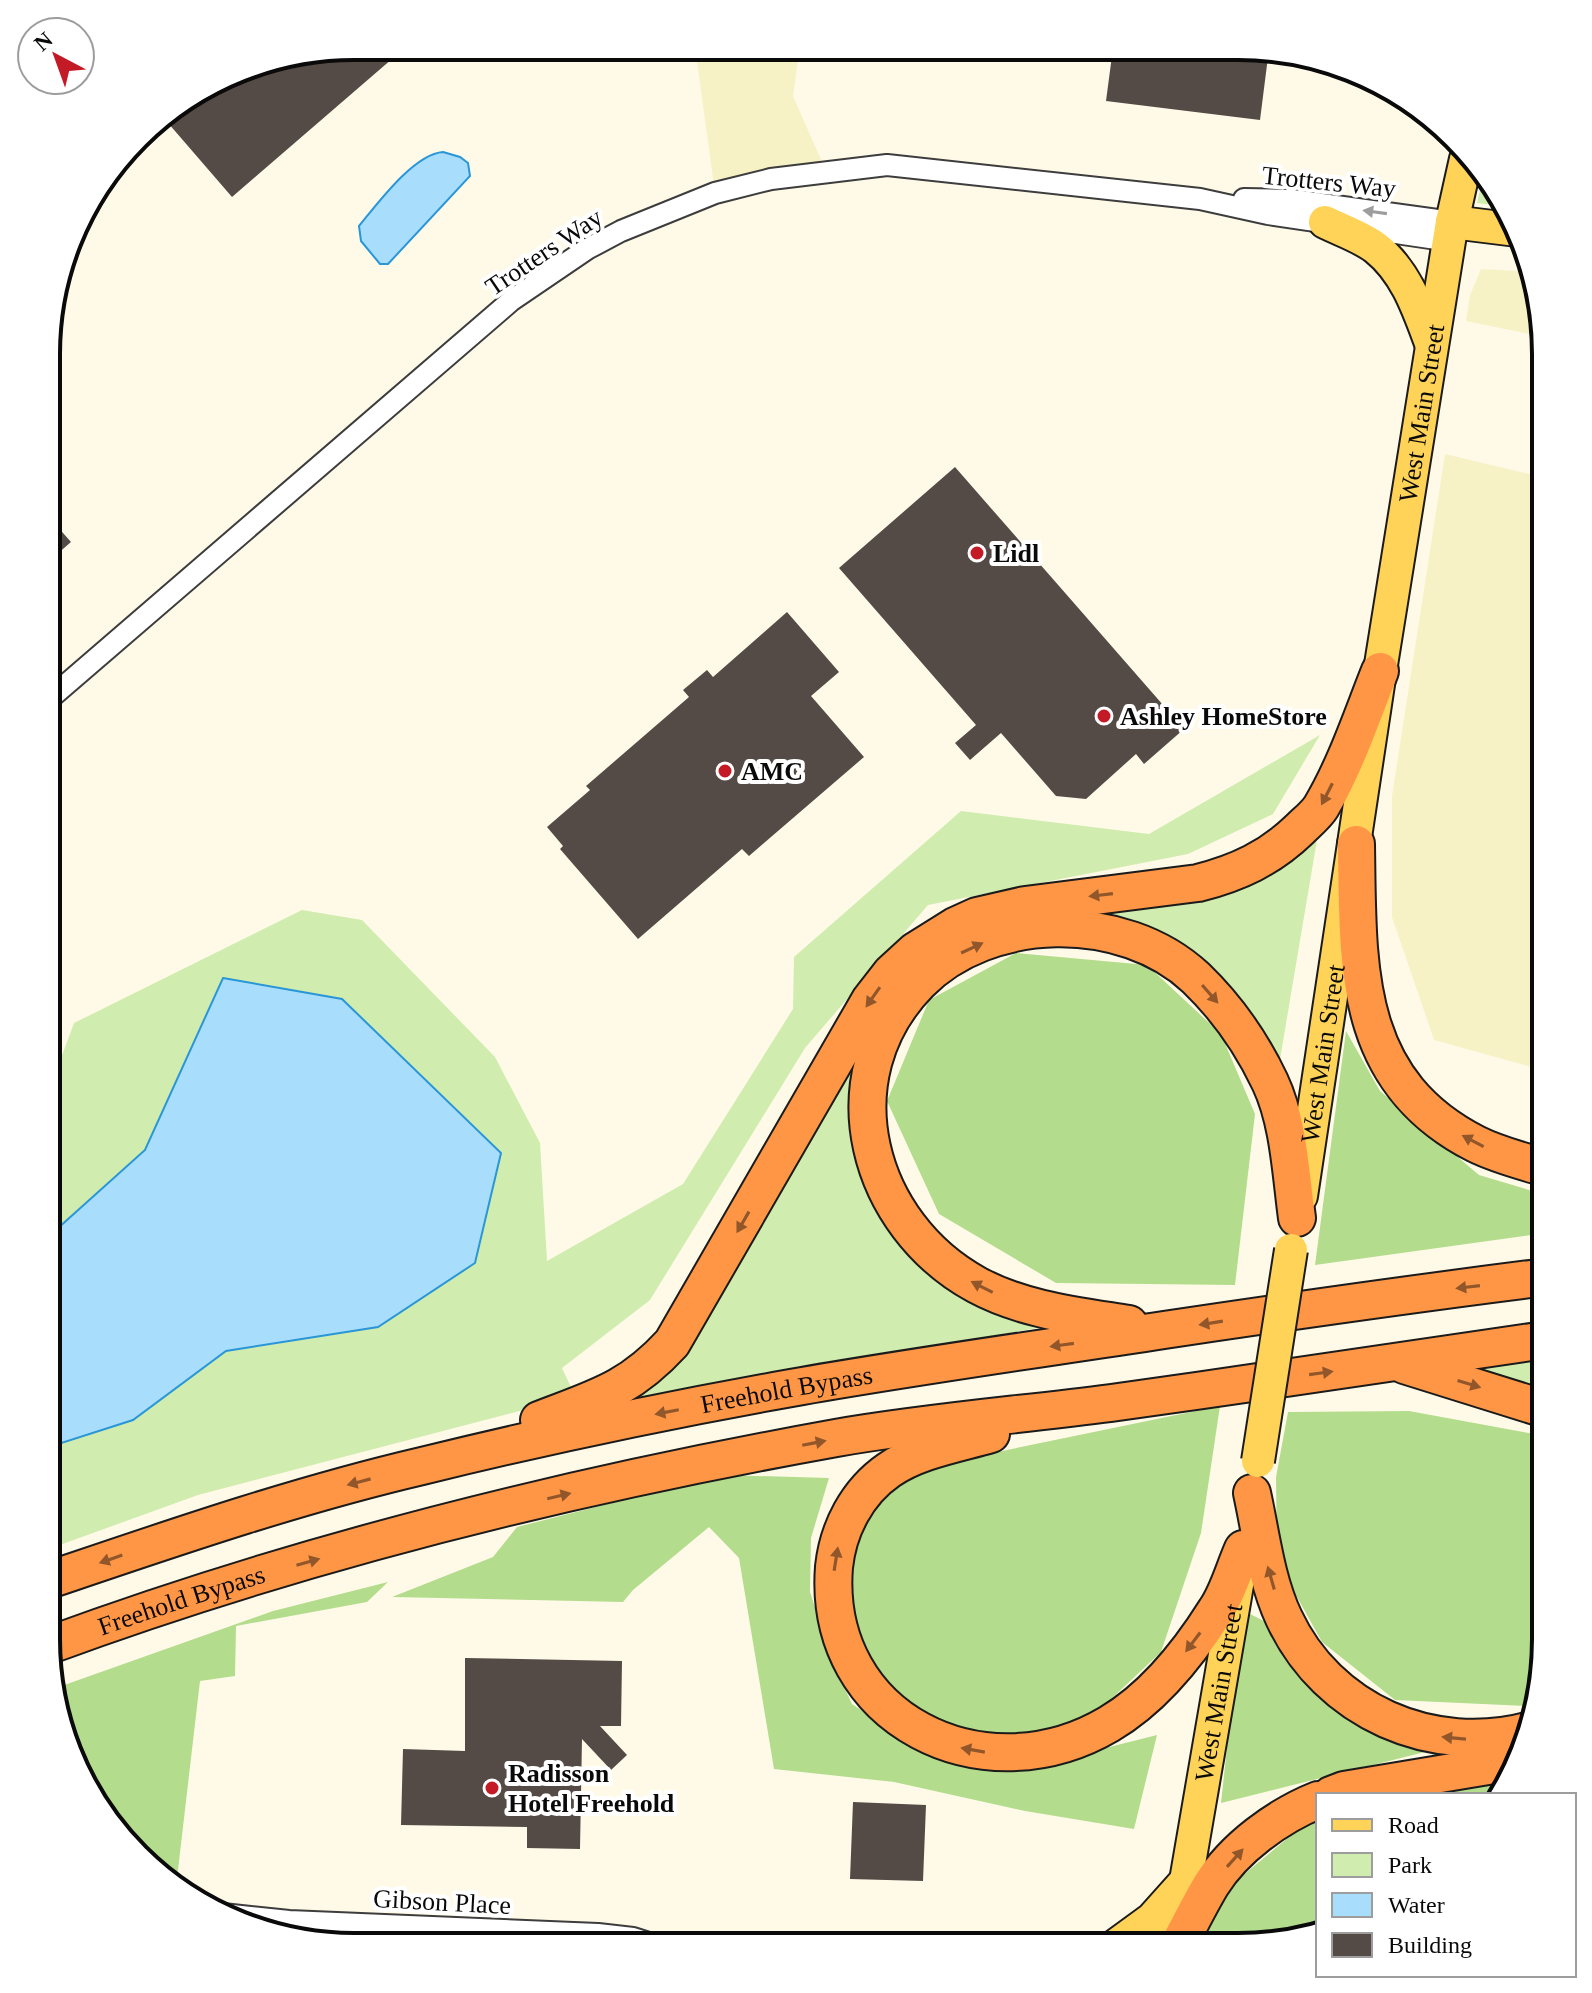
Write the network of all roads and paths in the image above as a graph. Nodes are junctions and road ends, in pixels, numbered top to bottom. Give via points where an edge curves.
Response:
1 (1464, 167) edge
2 (1200, 199) junction
3 (1325, 222) junction
4 (1505, 230) edge
5 (1451, 232) junction
6 (1433, 346) junction
7 (1380, 671) junction
8 (60, 690) edge
9 (1356, 844) junction
10 (1532, 1164) edge
11 (1294, 1234) junction
12 (1532, 1279) edge
13 (1166, 1330) junction
14 (1532, 1342) edge
15 (1395, 1362) junction
16 (1086, 1405) junction
17 (1532, 1405) edge
18 (420, 1466) junction
19 (1255, 1477) junction
20 (1243, 1549) junction
21 (60, 1576) edge
22 (60, 1642) edge
23 (1516, 1733) edge
24 (1505, 1763) edge
25 (1336, 1793) edge
26 (1316, 1801) edge
27 (1186, 1881) junction
28 (264, 1918) edge
29 (574, 1933) edge
30 (1133, 1933) edge
31 (1178, 1933) edge
32 (1184, 1933) edge

1 - 5 main road, West Main Street
2 - 3 street, Trotters Way
5 -> 2 street, Trotters Way via 1292,200
2 - 8 street, Trotters Way via 887,165 771,179 661,213 587,249 512,300
3 - 5 street, Trotters Way
3 - 6 main road via 1374,246 1392,263 1412,292
4 - 5 main road
5 - 6 main road, West Main Street
6 - 7 main road, West Main Street
7 - 9 main road, West Main Street
7 -> 18 highway via 1319,809 1253,865 1198,883 1001,909 955,926 915,951 870,1000 684,1325 653,1364 603,1397
10 -> 9 highway via 1455,1131 1421,1103 1388,1062 1363,994
9 - 11 main road, West Main Street
13 -> 11 highway via 1071,1315 998,1295 941,1260 904,1220 873,1155 867,1086 885,1029 931,972 983,942 1056,928 1116,936 1195,977 1246,1039 1271,1084 1286,1136
11 - 19 main road, West Main Street, bridge
12 -> 13 highway, Freehold Bypass
13 -> 18 highway, Freehold Bypass via 791,1388
14 - 15 highway, Freehold Bypass
16 -> 15 highway, Freehold Bypass
15 -> 17 highway
20 -> 16 highway via 1218,1609 1182,1656 1142,1699 1087,1735 1024,1753 977,1751 929,1736 887,1707 847,1650 834,1599 835,1555 857,1502 873,1482 905,1460
22 -> 16 highway, Freehold Bypass via 361,1546 592,1488 838,1438
18 -> 21 highway, Freehold Bypass via 331,1489
19 - 20 main road, West Main Street
23 -> 19 highway via 1453,1739 1397,1725 1347,1695 1308,1658 1282,1614 1267,1564
20 - 27 main road, West Main Street
24 - 25 highway
32 -> 26 highway via 1213,1882 1252,1839
27 - 30 main road
27 - 31 main road, West Main Street
28 - 29 street, Gibson Place

